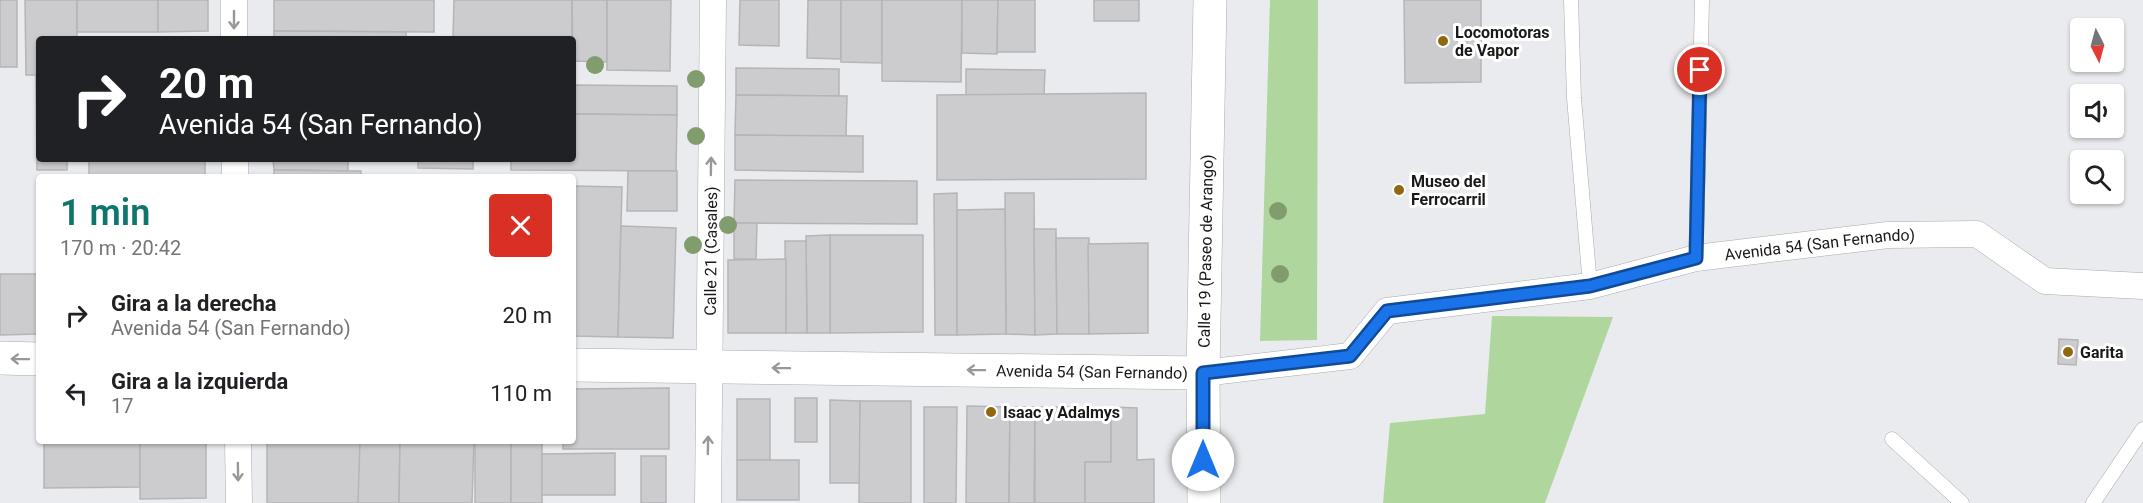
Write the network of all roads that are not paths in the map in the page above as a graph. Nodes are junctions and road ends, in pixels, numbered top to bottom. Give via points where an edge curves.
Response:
1 (234, 0) edge
2 (713, 0) edge
3 (1210, 0) edge
4 (1571, 0) edge
5 (1702, 0) edge
6 (234, 36) edge
7 (1696, 258) junction
8 (1590, 286) junction
9 (2143, 286) edge
10 (0, 358) edge
11 (36, 359) edge
12 (576, 365) edge
13 (709, 367) junction
14 (1203, 373) junction
15 (2143, 429) edge
16 (1892, 439) dead end
17 (238, 444) edge
18 (239, 503) edge
19 (708, 503) edge
20 (1204, 503) edge
21 (1962, 503) edge
22 (2093, 503) edge

1 -> 6 street
13 -> 2 street, Calle 21 (Casales)
3 - 14 street, Calle 19 (Paseo de Arango)
4 - 8 lane via 1574,98
5 - 7 lane
7 - 8 street, Avenida 54 (San Fernando)
7 - 9 street, Avenida 54 (San Fernando) via 1888,235 1977,234 2045,281
8 - 14 street, Avenida 54 (San Fernando) via 1387,311 1350,356
11 -> 10 street
12 - 13 street, Avenida 54 (San Fernando)
14 -> 13 street, Avenida 54 (San Fernando)
19 -> 13 street, Calle 21 (Casales)
14 - 20 street, Calle 19 (Paseo de Arango)
15 - 22 lane
16 - 21 lane
17 -> 18 street

